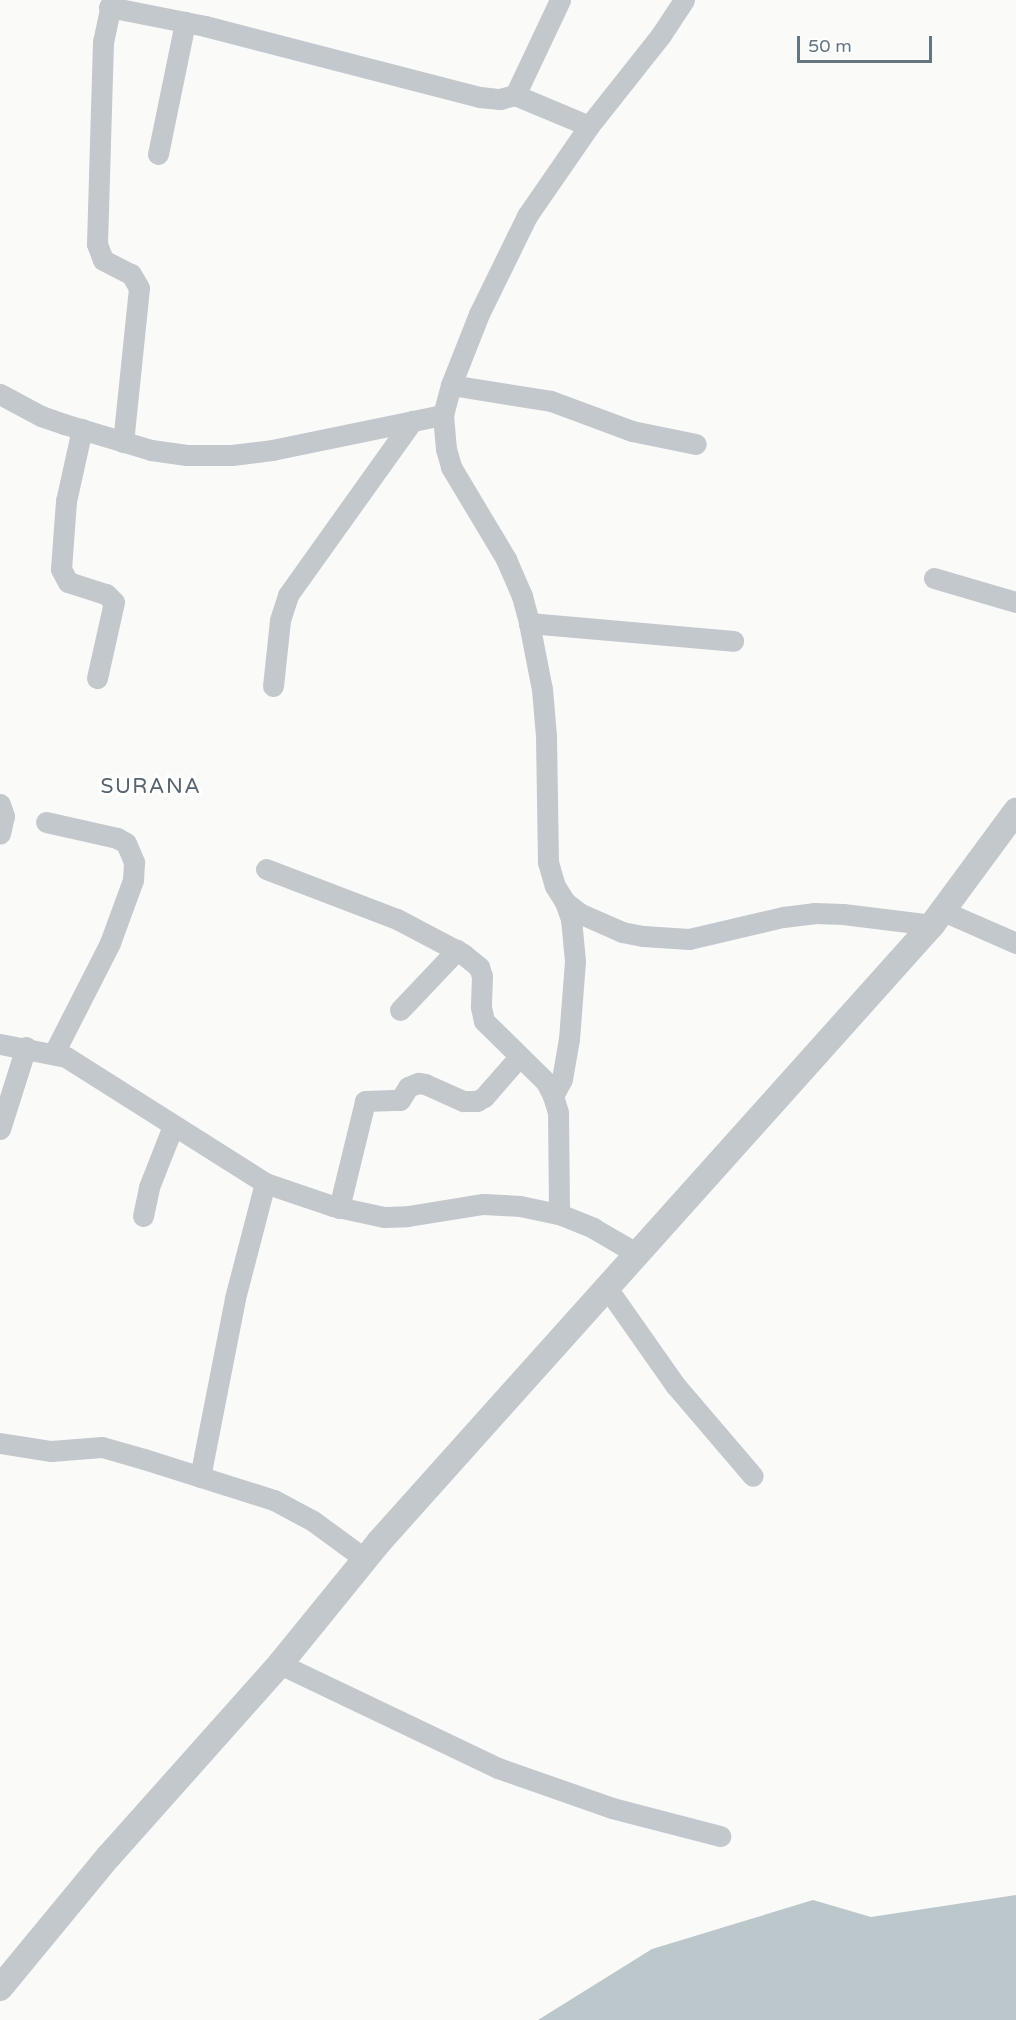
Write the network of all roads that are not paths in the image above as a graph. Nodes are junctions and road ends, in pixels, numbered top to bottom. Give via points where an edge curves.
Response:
1 (560, 0) edge
2 (684, 0) edge
3 (110, 4) edge
4 (185, 22) junction
5 (515, 95) junction
6 (588, 126) junction
7 (158, 154) dead end
8 (451, 385) junction
9 (0, 393) edge
10 (444, 415) junction
11 (412, 421) junction
12 (82, 429) junction
13 (123, 442) junction
14 (696, 444) dead end
15 (934, 578) dead end
16 (1016, 602) edge
17 (530, 623) junction
18 (733, 641) dead end
19 (97, 678) dead end
20 (273, 686) dead end
21 (0, 804) edge
22 (1016, 811) edge
23 (46, 822) dead end
24 (0, 834) edge
25 (266, 869) dead end
26 (565, 902) junction
27 (937, 918) junction
28 (1016, 943) edge
29 (457, 950) junction
30 (400, 1010) dead end
31 (0, 1044) edge
32 (26, 1047) junction
33 (54, 1053) junction
34 (519, 1057) junction
35 (553, 1096) junction
36 (173, 1126) junction
37 (0, 1129) edge
38 (265, 1183) junction
39 (339, 1208) junction
40 (559, 1214) junction
41 (143, 1216) dead end
42 (636, 1253) junction
43 (607, 1288) junction
44 (0, 1443) edge
45 (753, 1476) dead end
46 (200, 1477) junction
47 (365, 1559) junction
48 (280, 1664) junction
49 (720, 1836) dead end
50 (0, 1988) edge

1 - 5 street
2 - 6 street
3 - 4 street
3 - 13 street via 103,42 97,244 103,260 130,274 139,288
4 - 5 street via 480,97 500,99
4 - 7 street
5 - 6 street
6 - 8 street via 523,223 479,314
8 - 10 street
8 - 14 street via 536,398 632,431
9 - 12 street via 40,416
10 - 11 street
10 - 17 street via 451,466 506,559
11 - 13 street via 232,455 187,455
11 - 20 street via 288,595 280,620
12 - 13 street
12 - 19 street via 66,501 61,569 69,582 106,594 114,602
15 - 16 street
17 - 18 street
17 - 26 street via 545,724 548,862
21 - 24 street via 4,816
22 - 27 street
23 - 33 street via 117,838 126,843 134,862 132,880 110,943
25 - 29 street via 397,919
26 - 27 street via 579,913 622,932 672,939 706,936 814,913
26 - 35 street via 575,961 569,1039 562,1079
27 - 28 street
27 - 42 street
29 - 30 street
29 - 34 street via 479,967 484,1021
31 - 32 street
32 - 33 street
32 - 37 street
33 - 36 street
34 - 35 street via 546,1082
34 - 39 street via 477,1101 463,1101 418,1083 408,1087 400,1100 365,1101
35 - 40 street via 558,1112
36 - 38 street
36 - 41 street via 149,1187
38 - 39 street
38 - 46 street via 235,1298
39 - 40 street via 384,1217 492,1204
40 - 42 street
42 - 43 street
43 - 45 street via 676,1386
43 - 47 street
44 - 46 street via 51,1450 102,1447
46 - 47 street via 299,1512
47 - 48 street
48 - 49 street via 498,1768 612,1808
48 - 50 street via 109,1856

